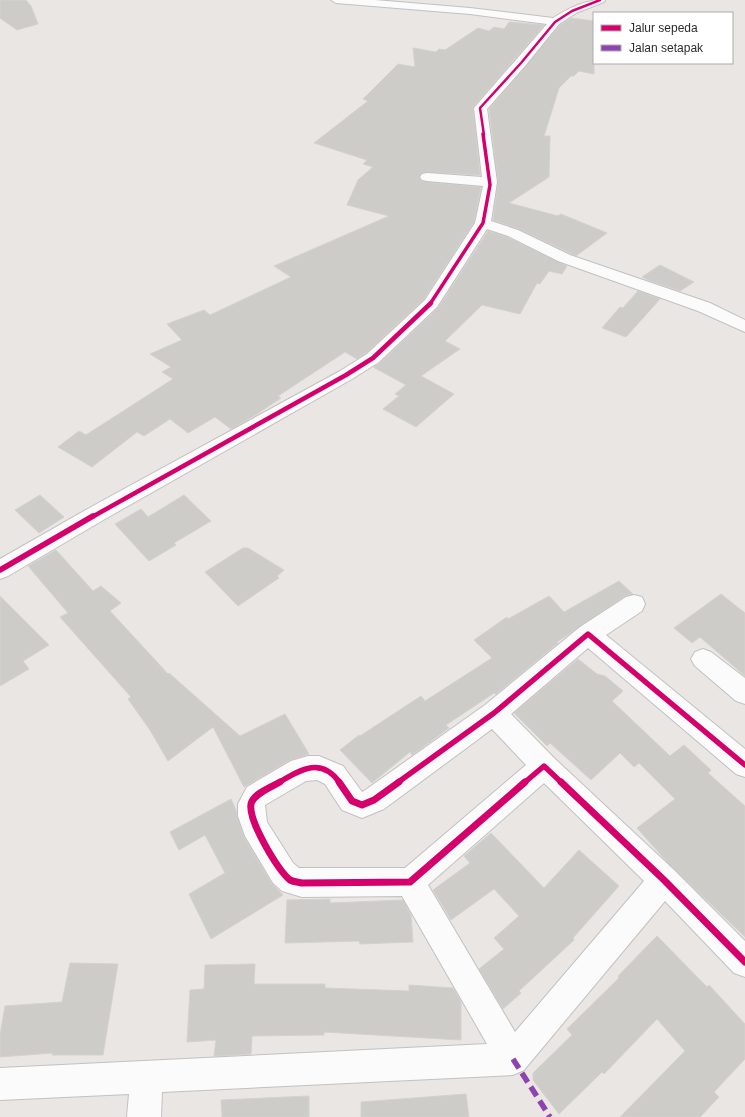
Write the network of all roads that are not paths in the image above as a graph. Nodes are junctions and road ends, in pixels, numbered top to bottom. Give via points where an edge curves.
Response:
1 (336, 0) edge
2 (600, 0) edge
3 (555, 22) junction
4 (427, 177) dead end
5 (490, 182) junction
6 (483, 223) junction
7 (745, 327) edge
8 (0, 570) edge
9 (634, 604) dead end
10 (588, 634) junction
11 (703, 659) dead end
12 (745, 693) edge
13 (494, 713) junction
14 (745, 765) edge
15 (544, 766) junction
16 (664, 880) junction
17 (410, 882) junction
18 (745, 962) edge
19 (513, 1059) junction
20 (146, 1076) junction
21 (0, 1084) edge
22 (144, 1117) edge

1 - 3 street via 470,11
2 - 3 street via 572,11
3 - 5 street via 480,108
4 - 5 street
5 - 6 street
6 - 7 street via 513,233 564,258 704,307
6 - 8 street via 431,303 373,358
9 - 10 street
10 - 13 street
10 - 14 street
11 - 12 street
13 - 15 street
13 - 17 street via 374,800 362,805 352,801 334,775 319,768 300,770 256,796 251,804 255,827 283,873 292,881
15 - 16 street
15 - 17 street
16 - 18 street
16 - 19 street
17 - 19 street
19 - 20 street
20 - 21 street
20 - 22 street

